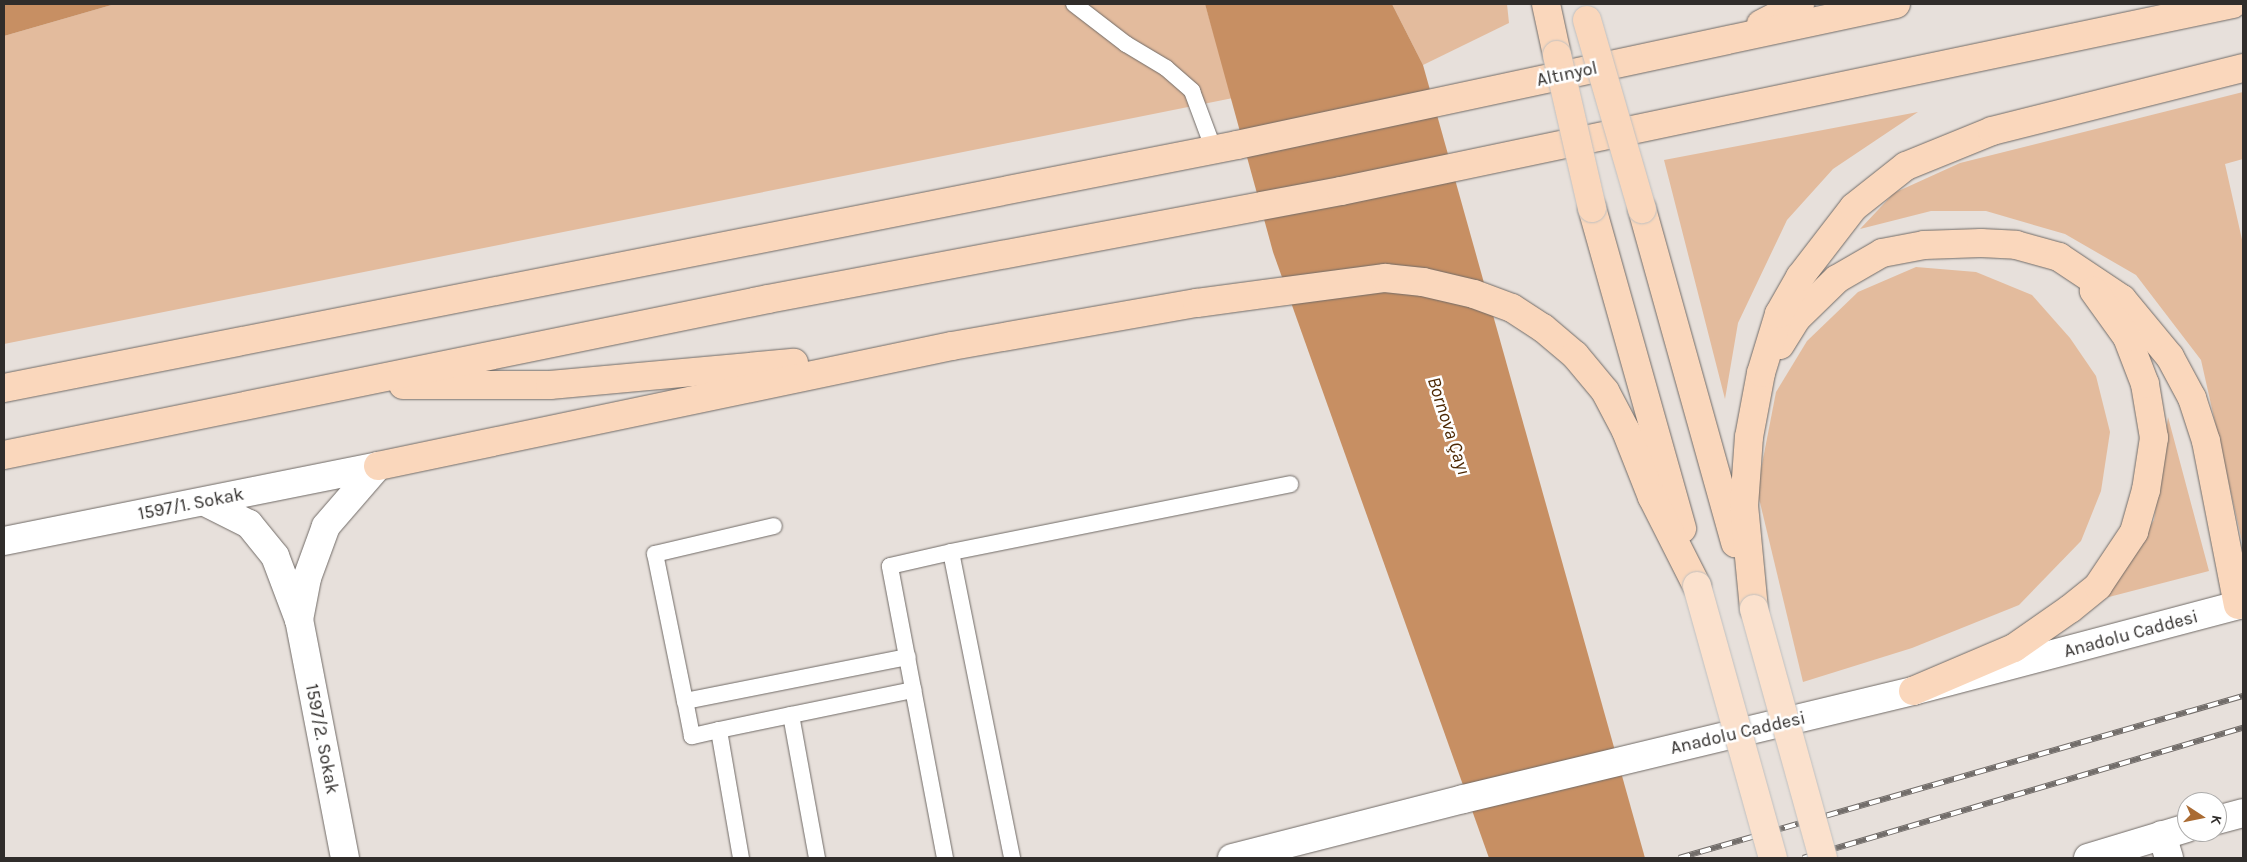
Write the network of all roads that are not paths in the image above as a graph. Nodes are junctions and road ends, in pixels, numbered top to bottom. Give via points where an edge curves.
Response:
1 (1074, 4) edge
2 (1546, 4) edge
3 (1585, 4) edge
4 (1800, 4) edge
5 (1896, 4) edge
6 (2233, 4) edge
7 (1729, 41) junction
8 (2243, 68) edge
9 (1226, 148) junction
10 (2068, 262) junction
11 (952, 346) junction
12 (1761, 373) junction
13 (344, 385) junction
14 (4, 388) edge
15 (4, 455) edge
16 (378, 466) junction
17 (1290, 484) dead end
18 (205, 502) junction
19 (774, 526) dead end
20 (4, 541) edge
21 (951, 552) junction
22 (1697, 586) junction
23 (2241, 605) edge
24 (1754, 609) junction
25 (299, 620) junction
26 (908, 657) junction
27 (913, 690) junction
28 (1913, 691) junction
29 (685, 701) junction
30 (791, 715) junction
31 (719, 730) junction
32 (2243, 812) edge
33 (2227, 817) edge
34 (2173, 840) edge
35 (345, 858) edge
36 (741, 858) edge
37 (817, 858) edge
38 (945, 858) edge
39 (1012, 858) edge
40 (1232, 858) edge
41 (1773, 858) edge
42 (1823, 858) edge
43 (2088, 858) edge

1 - 9 lane via 1126,44 1166,68 1192,91
2 - 22 highway, bridge via 1592,208
3 - 24 highway, bridge
4 - 7 highway
5 - 7 highway, Altınyol
6 - 13 highway via 1486,159
7 - 9 highway, Altınyol
8 - 12 highway via 1992,131 1906,166 1854,207 1800,277 1779,314
9 - 14 highway, Altınyol
10 - 12 highway via 2016,245 1981,243 1924,245 1882,253 1838,279 1797,318
10 - 23 highway via 2122,299 2147,326 2170,357 2192,398 2206,441
10 - 28 highway via 2101,298 2127,337 2145,384 2154,438 2146,490 2134,532 2098,586 2070,609 2014,648
11 - 13 highway via 550,385
11 - 16 highway
11 - 22 highway via 1197,303 1366,278 1422,282 1474,294 1512,308 1543,328 1575,355 1605,391 1626,431 1652,497
12 - 24 highway via 1749,437 1744,506
13 - 15 highway
16 - 18 main road, 1597/1. Sokak
16 - 25 main road via 326,526 307,578
17 - 21 lane
18 - 20 main road, 1597/1. Sokak
18 - 25 main road via 249,524 274,556
19 - 29 lane via 655,554
21 - 26 lane via 890,566
21 - 39 lane
22 - 41 main road, bridge
23 - 28 main road, Anadolu Caddesi
24 - 42 main road, bridge
25 - 35 main road, 1597/2. Sokak
26 - 27 lane
26 - 29 lane
27 - 30 lane
27 - 38 lane
28 - 40 main road, Anadolu Caddesi
29 - 31 lane via 692,736
30 - 31 lane
30 - 37 lane
31 - 36 lane
32 - 33 main road
34 - 43 main road

